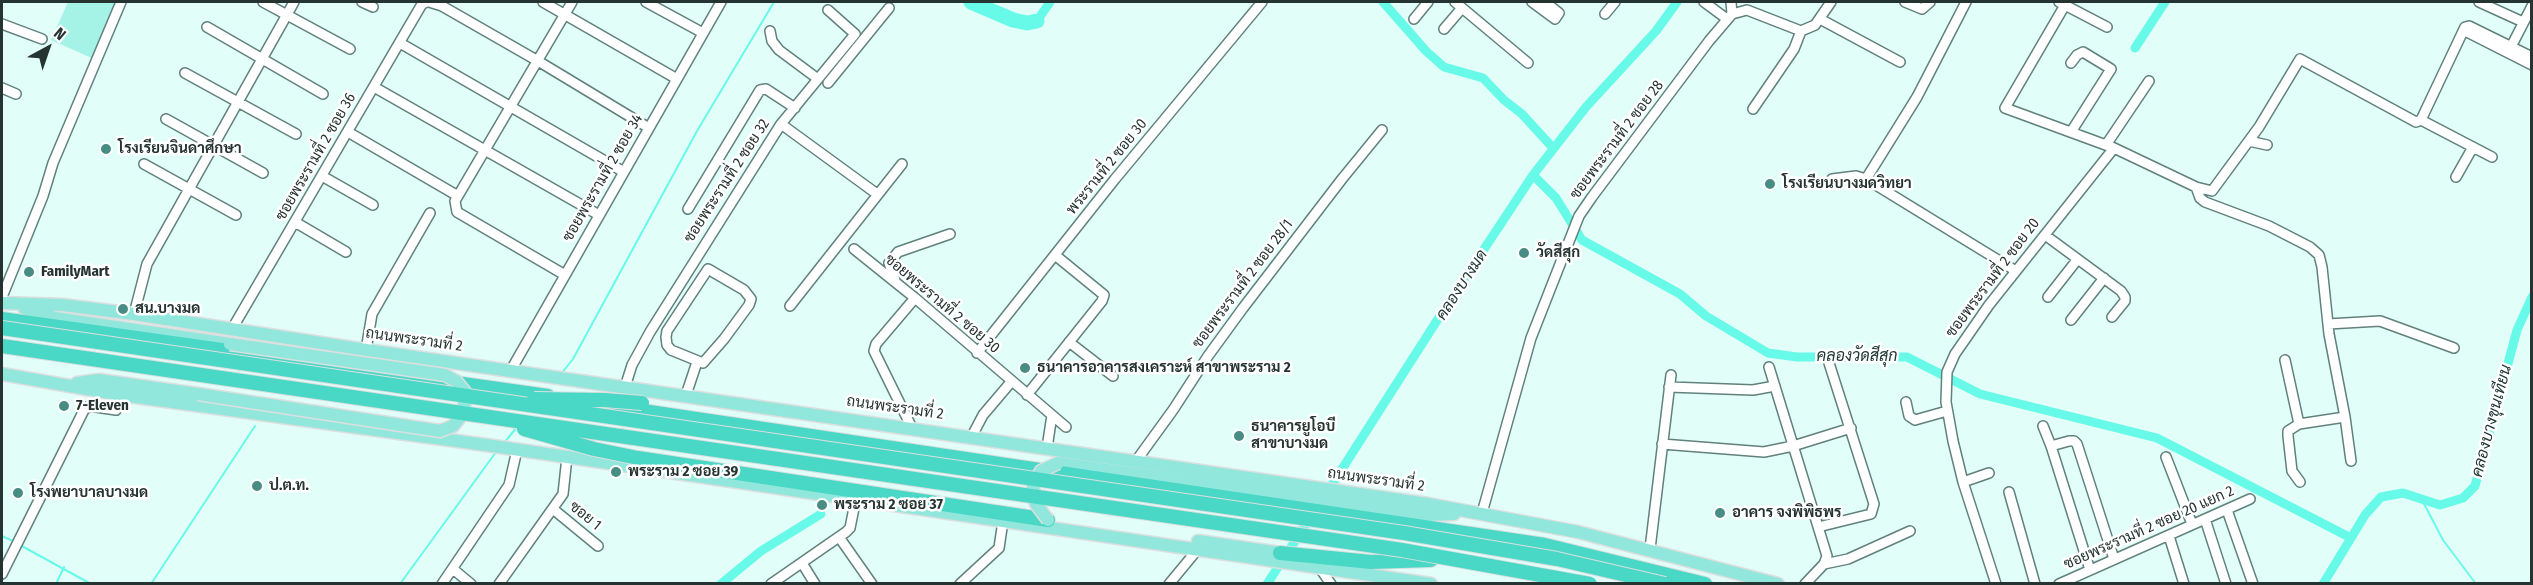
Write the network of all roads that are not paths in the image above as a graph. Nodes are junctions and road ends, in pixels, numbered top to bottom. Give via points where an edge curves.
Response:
1 (122, 2) edge
2 (263, 2) edge
3 (294, 2) edge
4 (362, 2) edge
5 (428, 2) edge
6 (543, 2) edge
7 (572, 2) edge
8 (646, 2) edge
9 (722, 2) edge
10 (1262, 2) edge
11 (1428, 2) edge
12 (1472, 2) edge
13 (1532, 2) edge
14 (1545, 2) edge
15 (1615, 2) edge
16 (1704, 2) edge
17 (1731, 2) edge
18 (1831, 2) edge
19 (1905, 2) edge
20 (1930, 2) edge
21 (1966, 2) edge
22 (2480, 2) edge
23 (2062, 3) edge
24 (443, 4) edge
25 (1461, 6) edge
26 (2532, 6) edge
27 (373, 7) dead end
28 (890, 8) dead end
29 (828, 10) dead end
30 (564, 14) junction
31 (1605, 14) dead end
32 (286, 15) junction
33 (1729, 16) junction
34 (1414, 19) dead end
35 (1820, 19) junction
36 (2523, 22) junction
37 (2, 24) edge
38 (207, 27) dead end
39 (2107, 27) dead end
40 (1444, 29) dead end
41 (2463, 30) junction
42 (770, 31) dead end
43 (1801, 31) junction
44 (704, 33) junction
45 (42, 39) dead end
46 (400, 43) junction
47 (847, 43) junction
48 (2513, 43) dead end
49 (350, 49) dead end
50 (854, 51) junction
51 (2532, 57) edge
52 (262, 59) junction
53 (538, 61) junction
54 (1900, 62) dead end
55 (1528, 63) dead end
56 (2071, 63) dead end
57 (2532, 65) edge
58 (185, 73) dead end
59 (677, 79) junction
60 (818, 79) junction
61 (2149, 81) dead end
62 (828, 83) dead end
63 (374, 87) junction
64 (2, 88) edge
65 (16, 94) dead end
66 (322, 94) dead end
67 (239, 101) junction
68 (511, 107) junction
69 (795, 108) junction
70 (1753, 109) dead end
71 (166, 119) dead end
72 (2421, 120) junction
73 (781, 124) junction
74 (649, 128) junction
75 (1382, 130) dead end
76 (348, 132) junction
77 (2071, 132) junction
78 (296, 134) dead end
79 (2249, 141) junction
80 (2267, 145) dead end
81 (2110, 146) junction
82 (214, 147) junction
83 (2473, 147) junction
84 (485, 150) junction
85 (2492, 157) dead end
86 (144, 164) dead end
87 (902, 164) dead end
88 (624, 172) junction
89 (263, 173) dead end
90 (322, 176) junction
91 (2456, 177) dead end
92 (1832, 179) dead end
93 (1866, 179) junction
94 (2196, 187) junction
95 (190, 189) junction
96 (877, 195) junction
97 (458, 196) junction
98 (373, 205) dead end
99 (688, 209) dead end
100 (430, 213) dead end
101 (236, 215) dead end
102 (599, 215) junction
103 (295, 222) junction
104 (950, 234) dead end
105 (2044, 235) junction
106 (854, 249) dead end
107 (346, 252) dead end
108 (1055, 255) junction
109 (2078, 260) junction
110 (2016, 271) junction
111 (565, 275) junction
112 (2104, 278) junction
113 (896, 282) junction
114 (2048, 297) dead end
115 (915, 298) junction
116 (5, 302) edge
117 (790, 306) dead end
118 (134, 314) junction
119 (2112, 317) dead end
120 (2, 320) edge
121 (2071, 320) dead end
122 (2328, 324) junction
123 (2, 328) edge
124 (232, 329) junction
125 (1069, 342) junction
126 (2, 347) edge
127 (2454, 348) dead end
128 (366, 350) junction
129 (977, 352) junction
130 (2285, 360) dead end
131 (697, 362) junction
132 (1829, 363) dead end
133 (1769, 368) dead end
134 (510, 370) junction
135 (2, 374) edge
136 (1671, 375) dead end
137 (1113, 376) dead end
138 (1011, 382) junction
139 (64, 385) junction
140 (1774, 386) junction
141 (625, 387) junction
142 (1669, 387) junction
143 (1027, 394) junction
144 (121, 395) junction
145 (686, 395) junction
146 (478, 398) junction
147 (1906, 402) dead end
148 (1947, 411) junction
149 (475, 415) junction
150 (1052, 415) junction
151 (2345, 417) junction
152 (2299, 424) junction
153 (2043, 426) dead end
154 (1066, 427) dead end
155 (912, 428) junction
156 (1851, 428) junction
157 (972, 436) junction
158 (1662, 444) junction
159 (1793, 446) junction
160 (2051, 446) junction
161 (1047, 448) junction
162 (514, 449) junction
163 (567, 457) junction
164 (2166, 457) dead end
165 (1136, 461) junction
166 (2351, 461) dead end
167 (1058, 463) junction
168 (1989, 473) dead end
169 (1963, 482) junction
170 (2300, 482) dead end
171 (2009, 492) dead end
172 (856, 498) junction
173 (2250, 499) dead end
174 (1347, 504) junction
175 (554, 509) junction
176 (2227, 510) junction
177 (1482, 513) junction
178 (2205, 519) junction
179 (1048, 520) junction
180 (1003, 521) junction
181 (2192, 524) junction
182 (1818, 527) junction
183 (1910, 531) dead end
184 (2169, 536) junction
185 (839, 537) junction
186 (598, 546) dead end
187 (1198, 549) junction
188 (1650, 549) junction
189 (1280, 552) joint
190 (1301, 559) junction
191 (2114, 559) junction
192 (1431, 560) junction
193 (802, 563) junction
194 (1824, 564) junction
195 (1319, 567) junction
196 (453, 569) junction
197 (2090, 570) junction
198 (1352, 572) junction
199 (2, 574) edge
200 (442, 584) edge
201 (471, 584) edge
202 (499, 584) edge
203 (771, 584) edge
204 (815, 584) edge
205 (872, 584) edge
206 (960, 584) edge
207 (1169, 584) edge
208 (1332, 584) edge
209 (1431, 584) edge
210 (1560, 584) edge
211 (1590, 584) edge
212 (1665, 584) edge
213 (1705, 584) edge
214 (1778, 584) edge
215 (1805, 584) edge
216 (1996, 584) edge
217 (2035, 584) edge
218 (2060, 584) edge
219 (2184, 584) edge
220 (2226, 584) edge
221 (2253, 584) edge

1 - 116 street via 53,163
2 - 32 street
3 - 32 street
4 - 27 street
5 - 24 street, ซอยพระรามที่ 2 ซอย 36
5 - 46 street, ซอยพระรามที่ 2 ซอย 36 via 422,4
6 - 30 street
7 - 30 street
8 - 44 street
9 - 44 street, ซอยพระรามที่ 2 ซอย 34
10 - 108 street, พระรามที่ 2 ซอย 30
11 - 34 street
12 - 25 street
13 - 14 street via 1555,19 1558,13
15 - 31 street
16 - 33 street
17 - 33 street
18 - 35 street
19 - 20 street via 1922,9
21 - 93 street via 1917,97
22 - 36 street
23 - 39 street
23 - 77 street via 2005,108
24 - 53 street, ซอยพระรามที่ 2 ซอย 36
25 - 40 street
25 - 55 street
26 - 36 street
28 - 50 street
29 - 47 street via 855,34
30 - 53 street
30 - 59 street
32 - 49 street
32 - 52 street
33 - 43 street via 1742,10 1753,12
33 - 177 street, ซอยพระรามที่ 2 ซอย 28 via 1579,216 1531,338
35 - 43 street
35 - 54 street
36 - 48 street
37 - 45 street
38 - 52 street
41 - 51 street via 2469,26
41 - 57 street
41 - 72 street
42 - 60 street via 779,50
43 - 70 street via 1794,49
44 - 59 street, ซอยพระรามที่ 2 ซอย 34
46 - 63 street, ซอยพระรามที่ 2 ซอย 36
46 - 68 street
47 - 50 street
47 - 60 street, ซอยพระรามที่ 2 ซอย 32
50 - 62 street
52 - 66 street
52 - 67 street
53 - 68 street
53 - 74 street, ซอยพระรามที่ 2 ซอย 36
56 - 77 street via 2083,52 2110,69
58 - 67 street
59 - 74 street, ซอยพระรามที่ 2 ซอย 34
60 - 69 street, ซอยพระรามที่ 2 ซอย 32
61 - 81 street, ซอยพระรามที่ 2 ซอย 20
63 - 76 street, ซอยพระรามที่ 2 ซอย 36
63 - 84 street
64 - 65 street
67 - 78 street
67 - 82 street
68 - 84 street
68 - 88 street
69 - 73 street, ซอยพระรามที่ 2 ซอย 32
69 - 99 street via 766,89 760,90
71 - 82 street
72 - 79 street via 2416,122 2300,59
72 - 83 street
73 - 96 street
73 - 141 street, ซอยพระรามที่ 2 ซอย 32 via 650,332
74 - 88 street, ซอยพระรามที่ 2 ซอย 34
75 - 165 street, ซอยพระรามที่ 2 ซอย 28/1 via 1243,308
76 - 90 street, ซอยพระรามที่ 2 ซอย 36
76 - 97 street
77 - 81 street
79 - 80 street
79 - 94 street via 2215,189
81 - 94 street
81 - 105 street, ซอยพระรามที่ 2 ซอย 20
82 - 89 street
82 - 95 street
83 - 85 street
83 - 91 street
84 - 97 street
84 - 102 street
86 - 95 street
87 - 96 street
88 - 102 street, ซอยพระรามที่ 2 ซอย 34
90 - 98 street
90 - 103 street, ซอยพระรามที่ 2 ซอย 36
92 - 93 street
93 - 110 street
94 - 122 street via 2205,202 2269,226 2319,255
95 - 101 street
95 - 118 street via 147,264
96 - 117 street
97 - 111 street via 457,212
100 - 128 street via 372,314
102 - 111 street, ซอยพระรามที่ 2 ซอย 34
103 - 107 street
103 - 124 street, ซอยพระรามที่ 2 ซอย 36
104 - 113 street via 892,257 889,263
105 - 109 street
105 - 110 street, ซอยพระรามที่ 2 ซอย 20
106 - 113 street, ซอยพระรามที่ 2 ซอย 30
108 - 125 street via 1104,295
108 - 129 street, พระรามที่ 2 ซอย 30
109 - 112 street
109 - 114 street
110 - 148 street, ซอยพระรามที่ 2 ซอย 20 via 1954,354 1947,372
111 - 134 street, ซอยพระรามที่ 2 ซอย 34
112 - 119 street via 2125,297
112 - 121 street
113 - 115 street, ซอยพระรามที่ 2 ซอย 30
115 - 129 street, ซอยพระรามที่ 2 ซอย 30
115 - 155 street via 874,351
116 - 118 main road, ถนนพระรามที่ 2
116 - 139 main road, bridge via 55,318 445,375 465,392 464,412 453,426 440,431 99,380
118 - 124 main road, ถนนพระรามที่ 2
120 - 174 highway, ถนนพระรามที่ 2, bridge via 1295,507
122 - 127 street via 2380,321
122 - 151 street
123 - 146 highway, bridge
124 - 128 main road, ถนนพระรามที่ 2
125 - 137 street
125 - 143 street
126 - 149 highway, bridge
126 - 192 highway, bridge
128 - 134 main road, ถนนพระรามที่ 2
129 - 138 street, ซอยพระรามที่ 2 ซอย 30
130 - 152 street
131 - 131 street via 670,351 666,337 708,269 744,290 751,299 705,361
131 - 145 street
132 - 156 street
133 - 140 street
134 - 141 main road, ถนนพระรามที่ 2
135 - 139 main road
136 - 142 street
138 - 143 street, ซอยพระรามที่ 2 ซอย 30
138 - 157 street via 983,415
139 - 144 main road
140 - 142 street via 1752,390
140 - 159 street
141 - 145 main road, ถนนพระรามที่ 2
142 - 158 street
143 - 150 street, ซอยพระรามที่ 2 ซอย 30
144 - 162 main road
144 - 199 street via 116,410 89,406 84,410
145 - 155 main road, ถนนพระรามที่ 2
146 - 167 highway, bridge via 629,402
146 - 212 highway, bridge via 1404,533 1557,559
147 - 148 street via 1915,420
148 - 169 street, ซอยพระรามที่ 2 ซอย 20
149 - 179 highway, bridge via 622,455
149 - 211 highway, bridge via 1390,548
150 - 154 street, ซอยพระรามที่ 2 ซอย 30
150 - 161 street
151 - 152 street
151 - 166 street
152 - 170 street via 2288,430 2288,436 2292,471
153 - 160 street
155 - 157 main road, ถนนพระรามที่ 2
156 - 159 street
156 - 182 street via 1874,510
157 - 161 main road, ถนนพระรามที่ 2
158 - 159 street via 1758,452
158 - 188 street
159 - 182 street
160 - 191 street via 2069,441 2077,444
160 - 197 street
161 - 165 main road, ถนนพระรามที่ 2
162 - 163 main road
162 - 196 street via 511,482
163 - 172 main road
163 - 175 street via 563,494
164 - 181 street
165 - 174 main road, ถนนพระรามที่ 2 via 1305,486
167 - 174 main road
167 - 179 main road, bridge via 1041,471 1033,486 1036,504
168 - 169 street
169 - 216 street, ซอยพระรามที่ 2 ซอย 20
171 - 217 street
172 - 180 main road
172 - 185 street via 850,528
173 - 176 street, ซอยพระรามที่ 2 ซอย 20 แยก 2
174 - 177 main road, ถนนพระรามที่ 2
174 - 213 highway, ถนนพระรามที่ 2 via 1620,561
175 - 186 street, ซอย 1
175 - 202 street
176 - 178 street, ซอยพระรามที่ 2 ซอย 20 แยก 2
176 - 221 street
177 - 188 main road, ถนนพระรามที่ 2
178 - 181 street, ซอยพระรามที่ 2 ซอย 20 แยก 2
178 - 220 street
179 - 189 main road
180 - 187 main road
180 - 206 street via 999,548
181 - 184 street, ซอยพระรามที่ 2 ซอย 20 แยก 2
182 - 194 street via 1827,556
183 - 194 street via 1848,559
184 - 191 street, ซอยพระรามที่ 2 ซอย 20 แยก 2
184 - 219 street
185 - 193 street
185 - 205 street
187 - 190 main road via 1265,560
187 - 207 street
188 - 214 main road, ถนนพระรามที่ 2
189 - 190 highway
190 - 192 highway via 1387,563
190 - 195 main road
190 - 198 main road
191 - 197 street, ซอยพระรามที่ 2 ซอย 20 แยก 2
192 - 210 highway
193 - 203 street
193 - 204 street
194 - 215 street
195 - 198 main road
195 - 208 street
196 - 200 street
196 - 201 street
197 - 218 street, ซอยพระรามที่ 2 ซอย 20 แยก 2
198 - 209 main road

